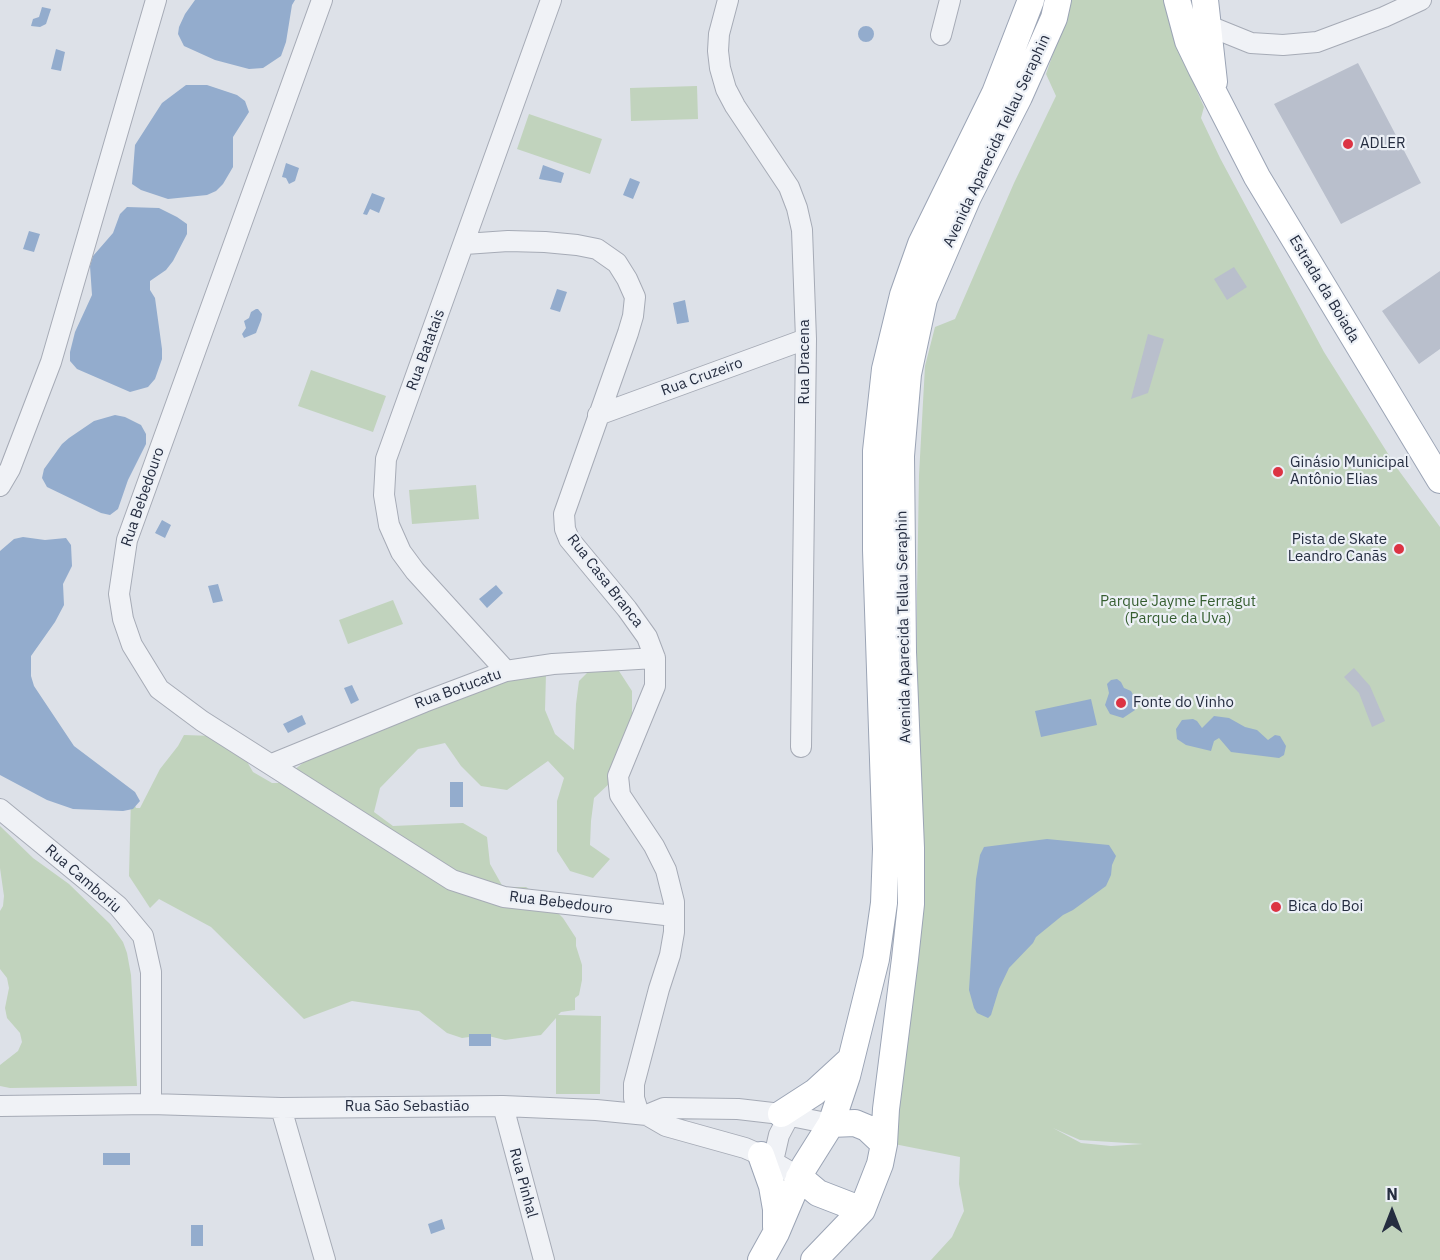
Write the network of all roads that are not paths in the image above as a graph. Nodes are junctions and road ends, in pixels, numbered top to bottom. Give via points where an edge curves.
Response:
1 (156, 0) edge
2 (322, 0) edge
3 (551, 0) edge
4 (728, 0) edge
5 (950, 0) edge
6 (1031, 0) edge
7 (1058, 0) edge
8 (1205, 0) edge
9 (1420, 0) edge
10 (1178, 4) edge
11 (1209, 26) junction
12 (941, 35) dead end
13 (1215, 94) junction
14 (465, 244) junction
15 (806, 339) junction
16 (598, 415) junction
17 (1440, 480) edge
18 (0, 486) edge
19 (656, 658) junction
20 (507, 671) junction
21 (801, 747) dead end
22 (272, 764) junction
23 (0, 809) edge
24 (674, 916) junction
25 (852, 1058) junction
26 (152, 1104) junction
27 (0, 1106) edge
28 (503, 1106) junction
29 (281, 1108) junction
30 (643, 1115) junction
31 (785, 1115) junction
32 (831, 1124) junction
33 (884, 1144) junction
34 (767, 1158) junction
35 (799, 1177) junction
36 (862, 1210) junction
37 (776, 1233) junction
38 (325, 1260) edge
39 (544, 1260) edge
40 (761, 1260) edge
41 (814, 1260) edge

1 - 18 street via 51,362
2 - 22 street, Rua Bebedouro via 127,540 119,594 132,645 159,689
3 - 14 street, Rua Batatais
4 - 15 street, Rua Dracena via 719,34 720,68 735,106 789,187 797,208 802,230
5 - 12 street
6 - 25 main road, Avenida Aparecida Tellau Seraphin via 995,93 921,244 903,295 885,369 876,451 884,903 876,959
7 - 33 main road, Avenida Aparecida Tellau Seraphin via 1054,18 1019,97 968,197 924,299 908,374 901,456 911,904
8 - 11 main road
9 - 11 street via 1317,42 1251,43
10 - 11 street
10 - 13 main road, Estrada da Boiada via 1188,41
11 - 13 main road
13 - 17 main road, Estrada da Boiada via 1257,177
14 - 16 street, Rua Casa Branca via 508,241 578,245 597,249 617,263 635,297 633,316
14 - 20 street, Rua Batatais via 386,459 384,495 401,552
15 - 16 street, Rua Cruzeiro
15 - 21 street, Rua Dracena
16 - 19 street, Rua Casa Branca via 564,514 565,529 647,637
19 - 20 street, Rua Botucatu
19 - 24 street, Rua Casa Branca via 656,686 618,776 618,785 620,795 666,870
20 - 22 street, Rua Botucatu
22 - 24 street, Rua Bebedouro via 452,880 504,897
23 - 26 street, Rua Camboriu via 118,906 142,936 151,972
24 - 30 street, Rua Casa Branca via 670,955 634,1084 634,1098
25 - 31 main road
25 - 32 main road, Avenida Aparecida Tellau Seraphin
26 - 27 street, Rua São Sebastião
26 - 29 street, Rua São Sebastião
28 - 29 street, Rua São Sebastião
28 - 30 street, Rua São Sebastião
28 - 39 street, Rua Pinhal
29 - 38 street
30 - 31 street via 664,1108 738,1109
30 - 34 street, Rua São Sebastião
31 - 32 street
31 - 34 street
32 - 33 main road via 855,1123
32 - 35 main road, Avenida Aparecida Tellau Seraphin
33 - 36 main road, Avenida Aparecida Tellau Seraphin
34 - 35 street, Rua São Sebastião
34 - 37 main road
35 - 36 main road via 818,1193
35 - 37 main road, Avenida Aparecida Tellau Seraphin
36 - 41 main road, Avenida Aparecida Tellau Seraphin
37 - 40 main road, Avenida Aparecida Tellau Seraphin

